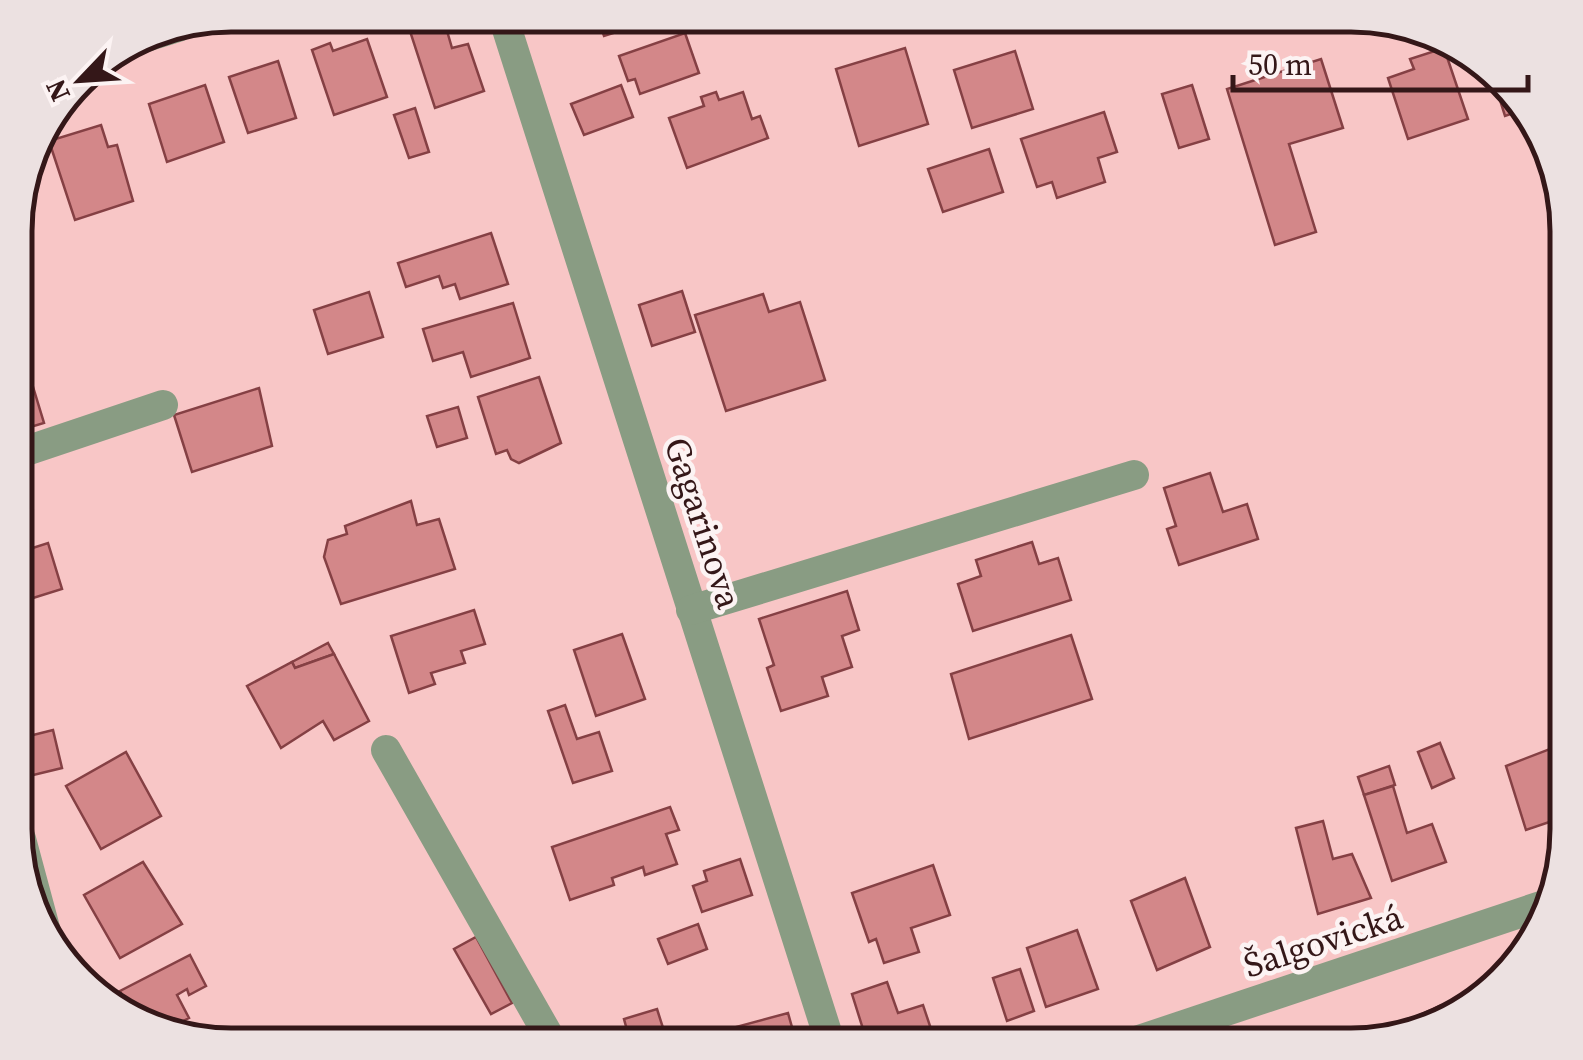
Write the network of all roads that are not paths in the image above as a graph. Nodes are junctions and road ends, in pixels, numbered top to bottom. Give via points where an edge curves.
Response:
1 (507, 33) edge
2 (164, 405) dead end
3 (32, 449) edge
4 (1134, 475) dead end
5 (692, 610) junction
6 (386, 750) dead end
7 (1533, 909) edge
8 (824, 1027) edge
9 (1178, 1027) edge
10 (544, 1028) edge

1 - 5 street, Gagarinova
2 - 3 street
4 - 5 street
5 - 8 street, Gagarinova
6 - 10 street
7 - 9 street, Šalgovická

